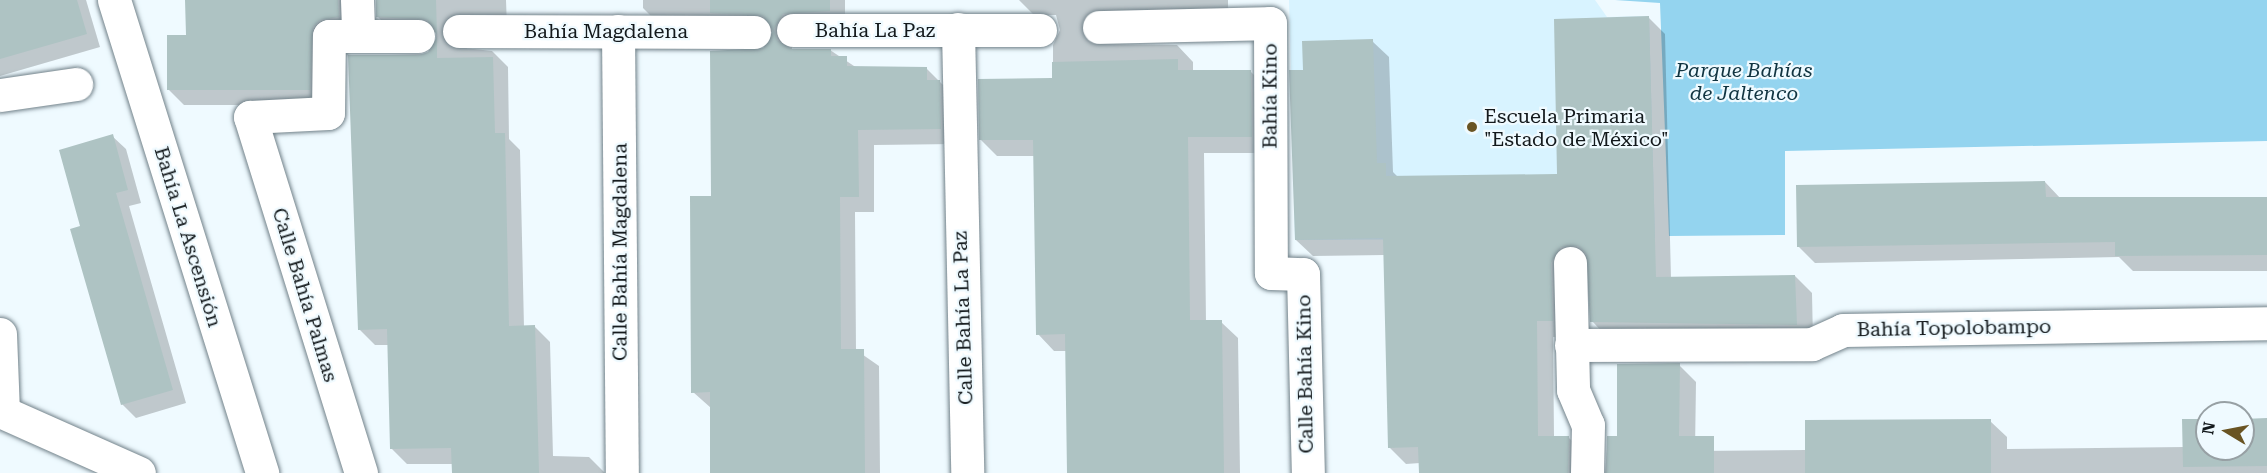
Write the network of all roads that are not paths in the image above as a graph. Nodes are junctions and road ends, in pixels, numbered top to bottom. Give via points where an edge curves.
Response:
1 (114, 0) edge
2 (357, 0) edge
3 (1099, 27) dead end
4 (958, 29) junction
5 (793, 30) dead end
6 (1040, 30) dead end
7 (459, 31) dead end
8 (618, 31) junction
9 (754, 32) dead end
10 (358, 36) junction
11 (418, 36) dead end
12 (76, 84) dead end
13 (0, 95) edge
14 (958, 163) joint
15 (1570, 263) dead end
16 (1303, 274) joint
17 (2267, 323) edge
18 (0, 334) edge
19 (1571, 345) junction
20 (1, 411) edge
21 (139, 473) edge
22 (262, 473) edge
23 (361, 473) edge
24 (621, 473) edge
25 (967, 473) edge
26 (1308, 473) edge
27 (1587, 473) edge

1 - 22 street, Bahía La Ascensión
2 - 10 street
3 - 16 street, Bahía Kino via 1270,23 1271,273
4 - 5 street, Bahía La Paz
4 - 6 street, Bahía La Paz
4 - 14 street, Bahía La Paz
7 - 8 street, Bahía Magdalena
8 - 9 street, Bahía Magdalena
8 - 24 street, Calle Bahía Magdalena
10 - 11 street
10 - 23 street, Calle Bahía Palmas via 329,36 328,113 250,117
12 - 13 street
14 - 25 street, Calle Bahía La Paz
15 - 19 street
16 - 26 street, Calle Bahía Kino
17 - 19 street, Bahía Topolobampo via 1844,330 1812,344
18 - 20 street
19 - 27 street via 1573,390 1588,425
20 - 21 street

